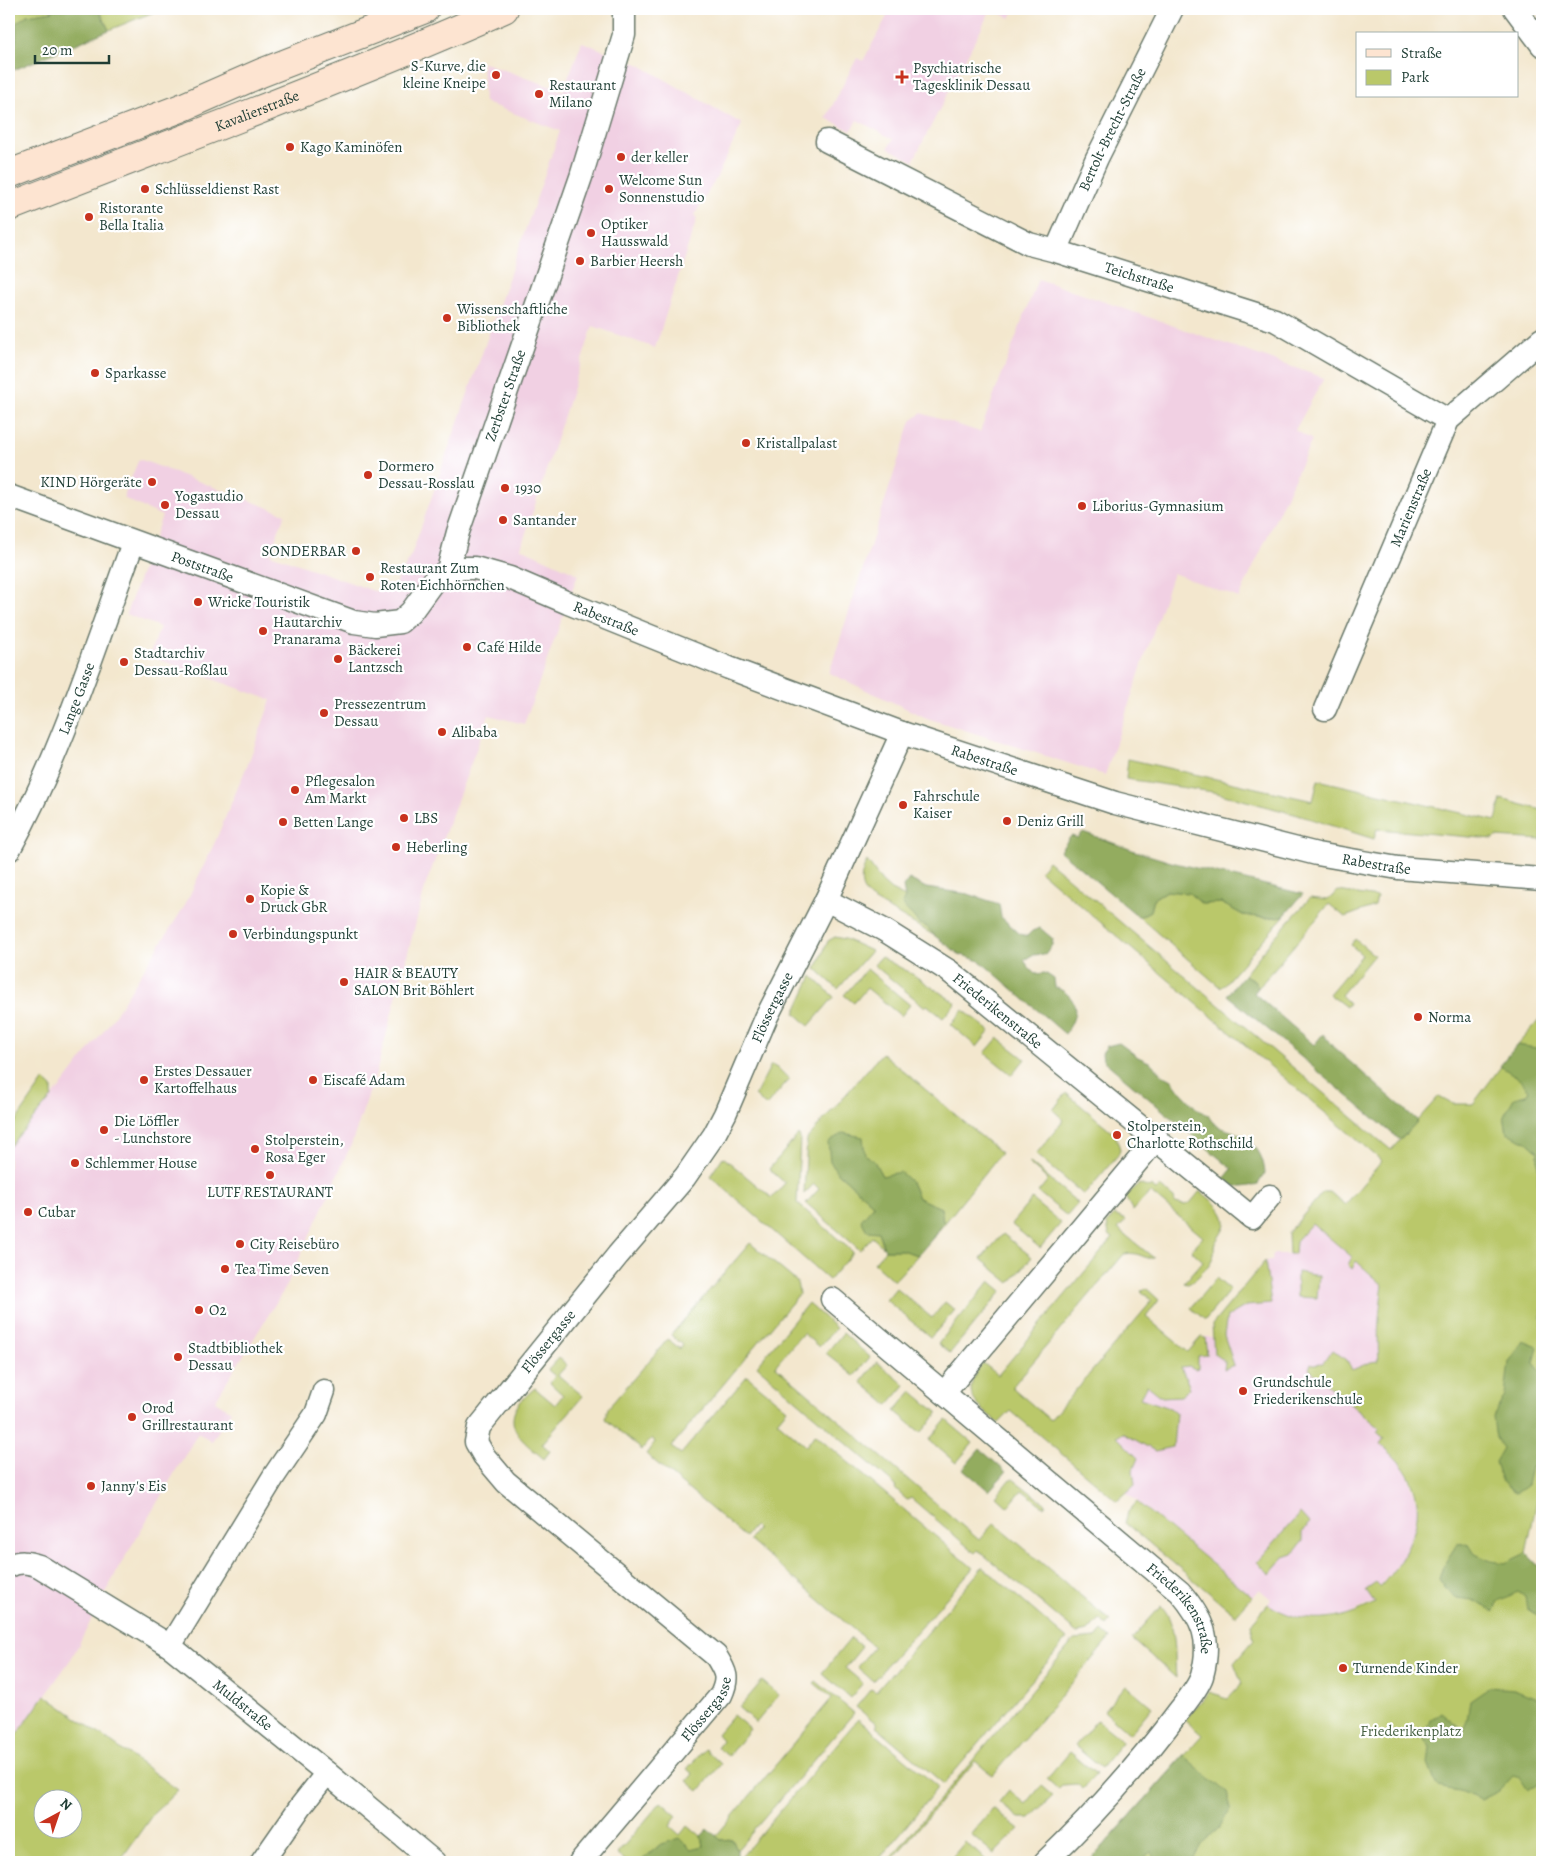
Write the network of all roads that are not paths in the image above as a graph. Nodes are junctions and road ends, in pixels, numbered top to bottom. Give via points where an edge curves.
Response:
1 (425, 9) edge
2 (504, 9) edge
3 (624, 9) edge
4 (1172, 9) edge
5 (1515, 9) edge
6 (1542, 45) edge
7 (827, 142) dead end
8 (9, 174) edge
9 (9, 207) edge
10 (1056, 251) junction
11 (1542, 339) edge
12 (1448, 420) junction
13 (9, 496) edge
14 (133, 543) junction
15 (448, 570) junction
16 (1325, 709) dead end
17 (902, 733) junction
18 (9, 850) edge
19 (1542, 879) edge
20 (826, 900) junction
21 (1157, 1138) junction
22 (1270, 1196) dead end
23 (832, 1299) dead end
24 (324, 1391) dead end
25 (944, 1393) junction
26 (9, 1566) edge
27 (170, 1646) junction
28 (328, 1772) junction
29 (262, 1862) edge
30 (434, 1862) edge
31 (580, 1862) edge
32 (1045, 1862) edge

1 - 8 main road, Kavalierstraße
2 - 9 main road, Kavalierstraße via 305,92
3 - 15 street, Zerbster Straße via 624,35 582,177 458,532
4 - 10 street, Bertolt-Brecht-Straße via 1097,158
5 - 6 street
7 - 10 street, Teichstraße via 1029,244
10 - 12 street, Teichstraße via 1275,320
11 - 12 street, Marienstraße
12 - 16 street, Marienstraße
13 - 14 street, Poststraße
14 - 15 street, Poststraße via 354,622 376,624 400,622 435,579
14 - 18 street, Lange Gasse via 64,730
15 - 17 street, Rabestraße via 475,568 510,578 729,668
17 - 19 street, Rabestraße via 1115,803 1317,854 1398,868
17 - 20 street, Flössergasse
20 - 21 street, Friederikenstraße via 884,930 949,971
20 - 31 street, Flössergasse via 766,1018 714,1135 685,1178 613,1261 479,1427 476,1442 506,1482 716,1656 724,1669 726,1683 721,1695
21 - 22 street, Friederikenstraße via 1252,1218
21 - 25 street
23 - 25 street, Friederikenstraße
24 - 27 street via 316,1414 274,1476
25 - 32 street, Friederikenstraße via 1180,1592 1200,1618 1205,1636 1201,1677 1188,1698 1089,1818
26 - 27 street, Muldstraße via 17,1562 39,1566
27 - 28 street, Muldstraße
28 - 29 street
28 - 30 street, Muldstraße

